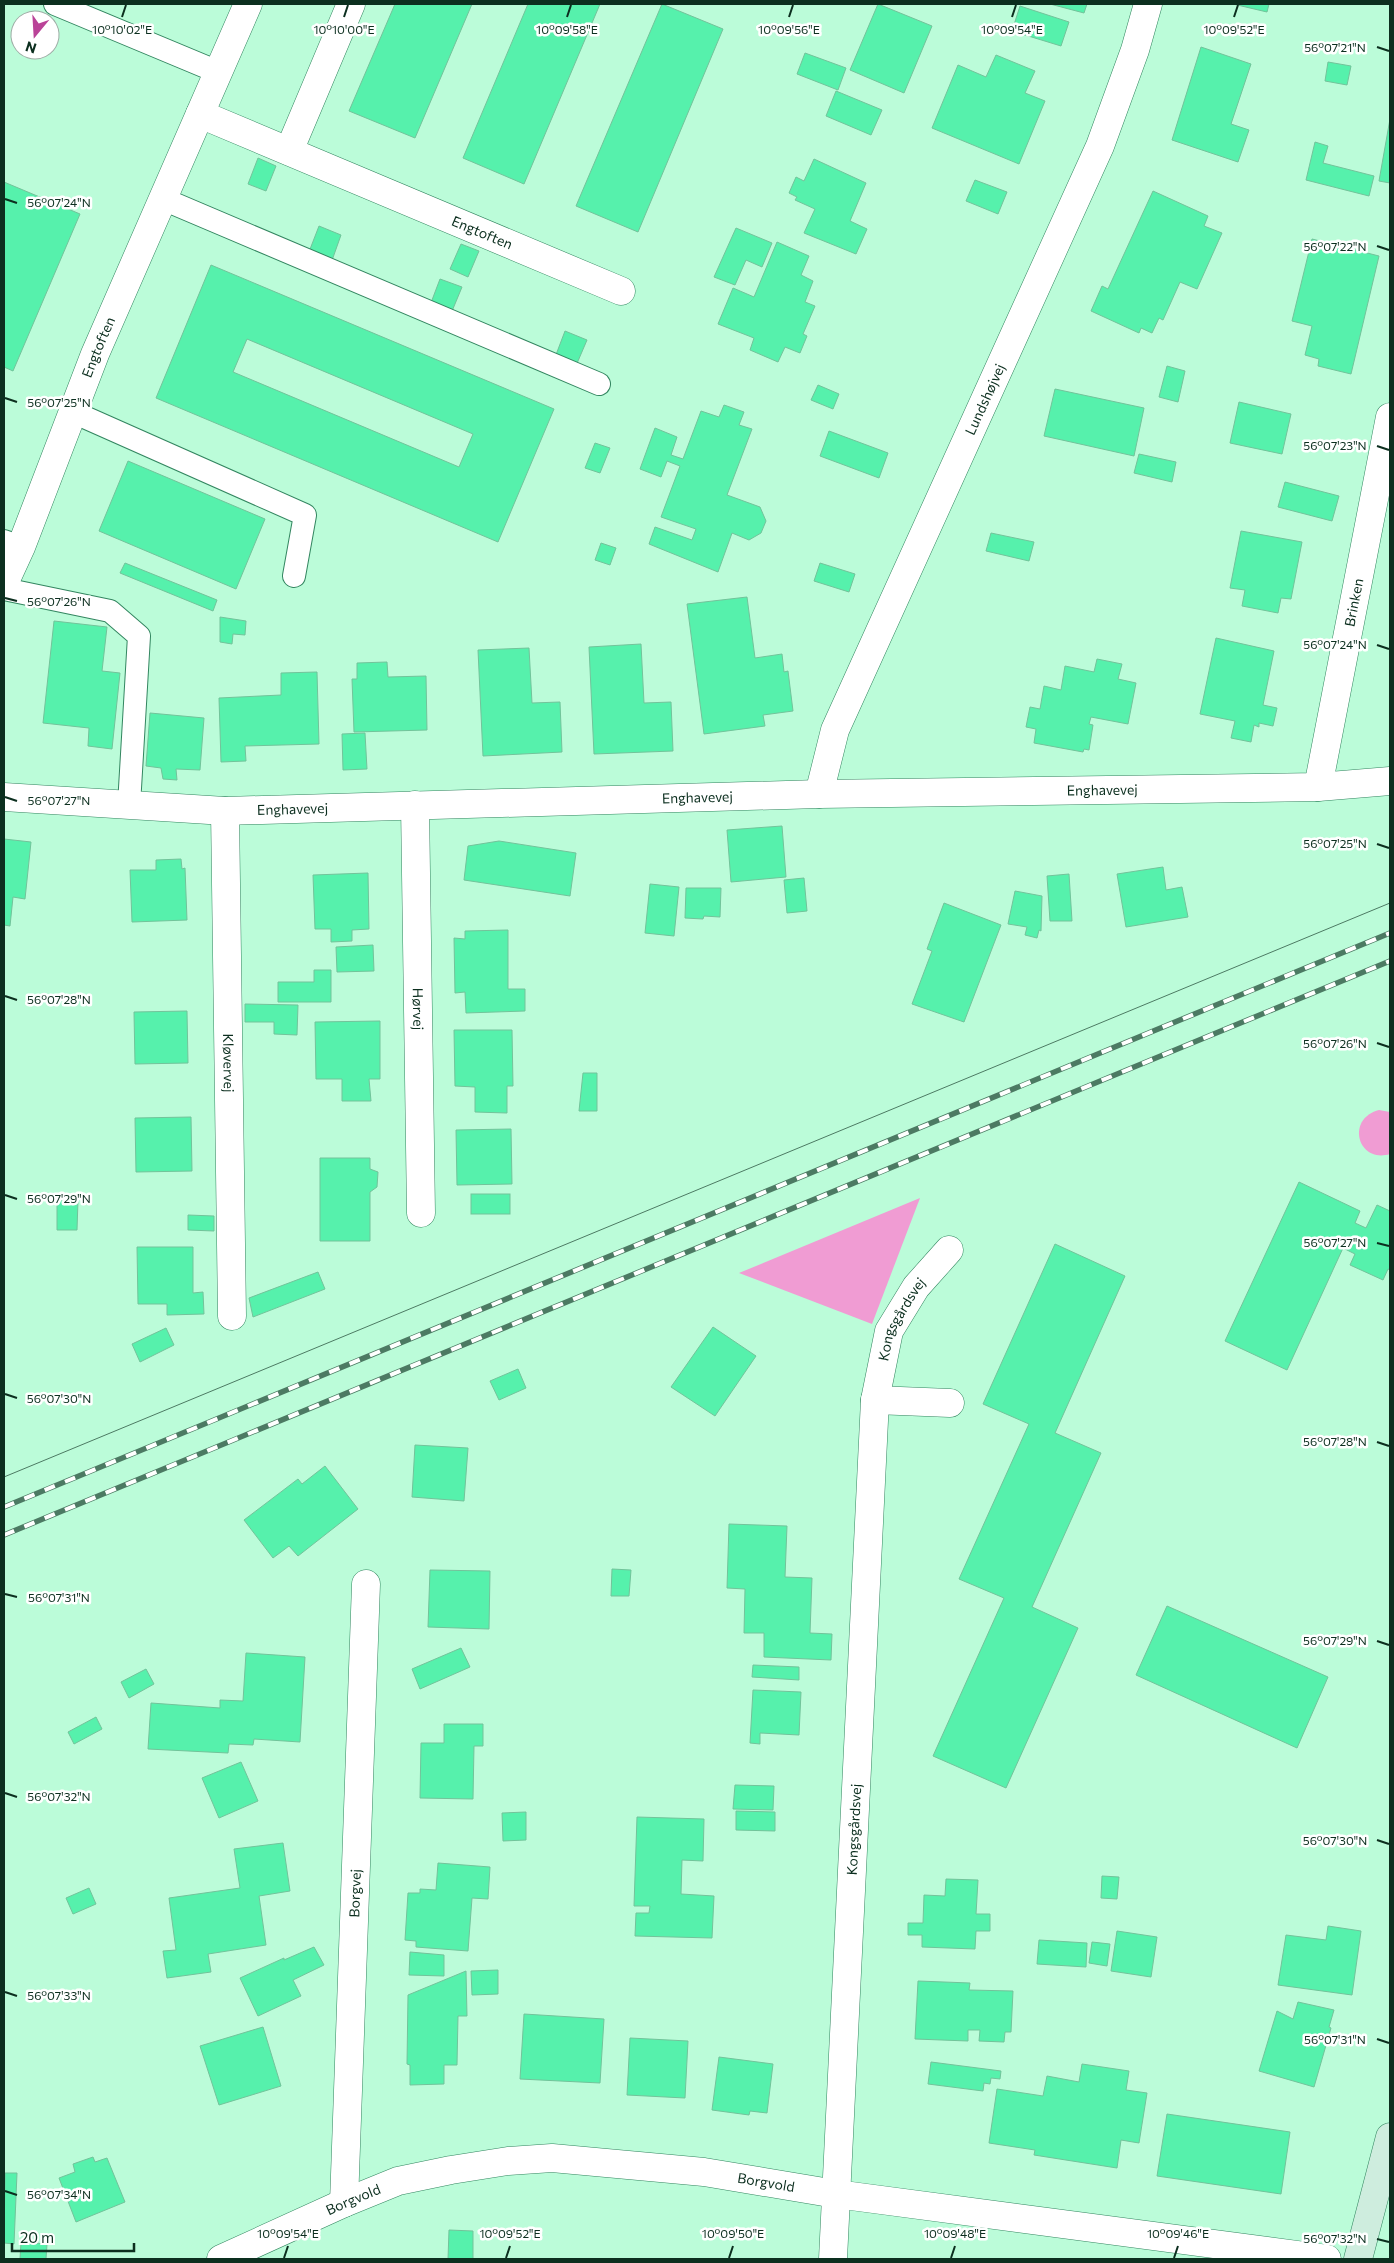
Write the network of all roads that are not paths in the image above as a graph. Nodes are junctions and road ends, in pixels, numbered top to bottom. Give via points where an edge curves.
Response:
1 (55, 4) edge
2 (248, 4) edge
3 (351, 4) edge
4 (1148, 4) edge
5 (218, 72) junction
6 (200, 114) junction
7 (288, 151) junction
8 (163, 199) junction
9 (621, 291) dead end
10 (599, 384) dead end
11 (73, 412) junction
12 (1390, 418) edge
13 (12, 544) edge
14 (294, 576) dead end
15 (4, 584) edge
16 (4, 589) edge
17 (1390, 781) edge
18 (1318, 787) junction
19 (819, 794) junction
20 (4, 797) edge
21 (129, 805) junction
22 (414, 805) junction
23 (225, 811) junction
24 (421, 1213) dead end
25 (949, 1250) dead end
26 (232, 1316) dead end
27 (875, 1400) junction
28 (950, 1403) dead end
29 (366, 1584) dead end
30 (1390, 2137) edge
31 (836, 2194) junction
32 (344, 2203) junction
33 (221, 2259) edge
34 (832, 2259) edge
35 (1327, 2259) edge
36 (1358, 2259) edge

1 - 5 lane
2 - 5 street, Engtoften
3 - 7 street
4 - 19 street, Lundshøjvej via 1100,146 835,730
5 - 6 street, Engtoften
6 - 7 street, Engtoften
6 - 8 street, Engtoften
7 - 9 street, Engtoften
8 - 10 lane
8 - 11 street, Engtoften
11 - 13 street, Engtoften
11 - 14 lane via 305,515
12 - 18 street, Brinken
13 - 15 street, Engtoften
16 - 21 lane via 110,611 139,636
17 - 18 street, Enghavevej
18 - 19 street, Enghavevej
19 - 22 street, Enghavevej
20 - 21 street, Enghavevej
21 - 23 street, Enghavevej
22 - 23 street, Enghavevej
22 - 24 street, Hørvej
23 - 26 street, Kløvervej
25 - 27 street, Kongsgårdsvej via 916,1287 889,1331
27 - 28 street
27 - 31 street, Kongsgårdsvej
29 - 32 street, Borgvej
30 - 36 street
31 - 32 street, Borgvold via 704,2172 552,2158 508,2161 398,2181
31 - 34 street, Kongsgårdsvej
31 - 35 street, Borgvold
32 - 33 street, Borgvold

